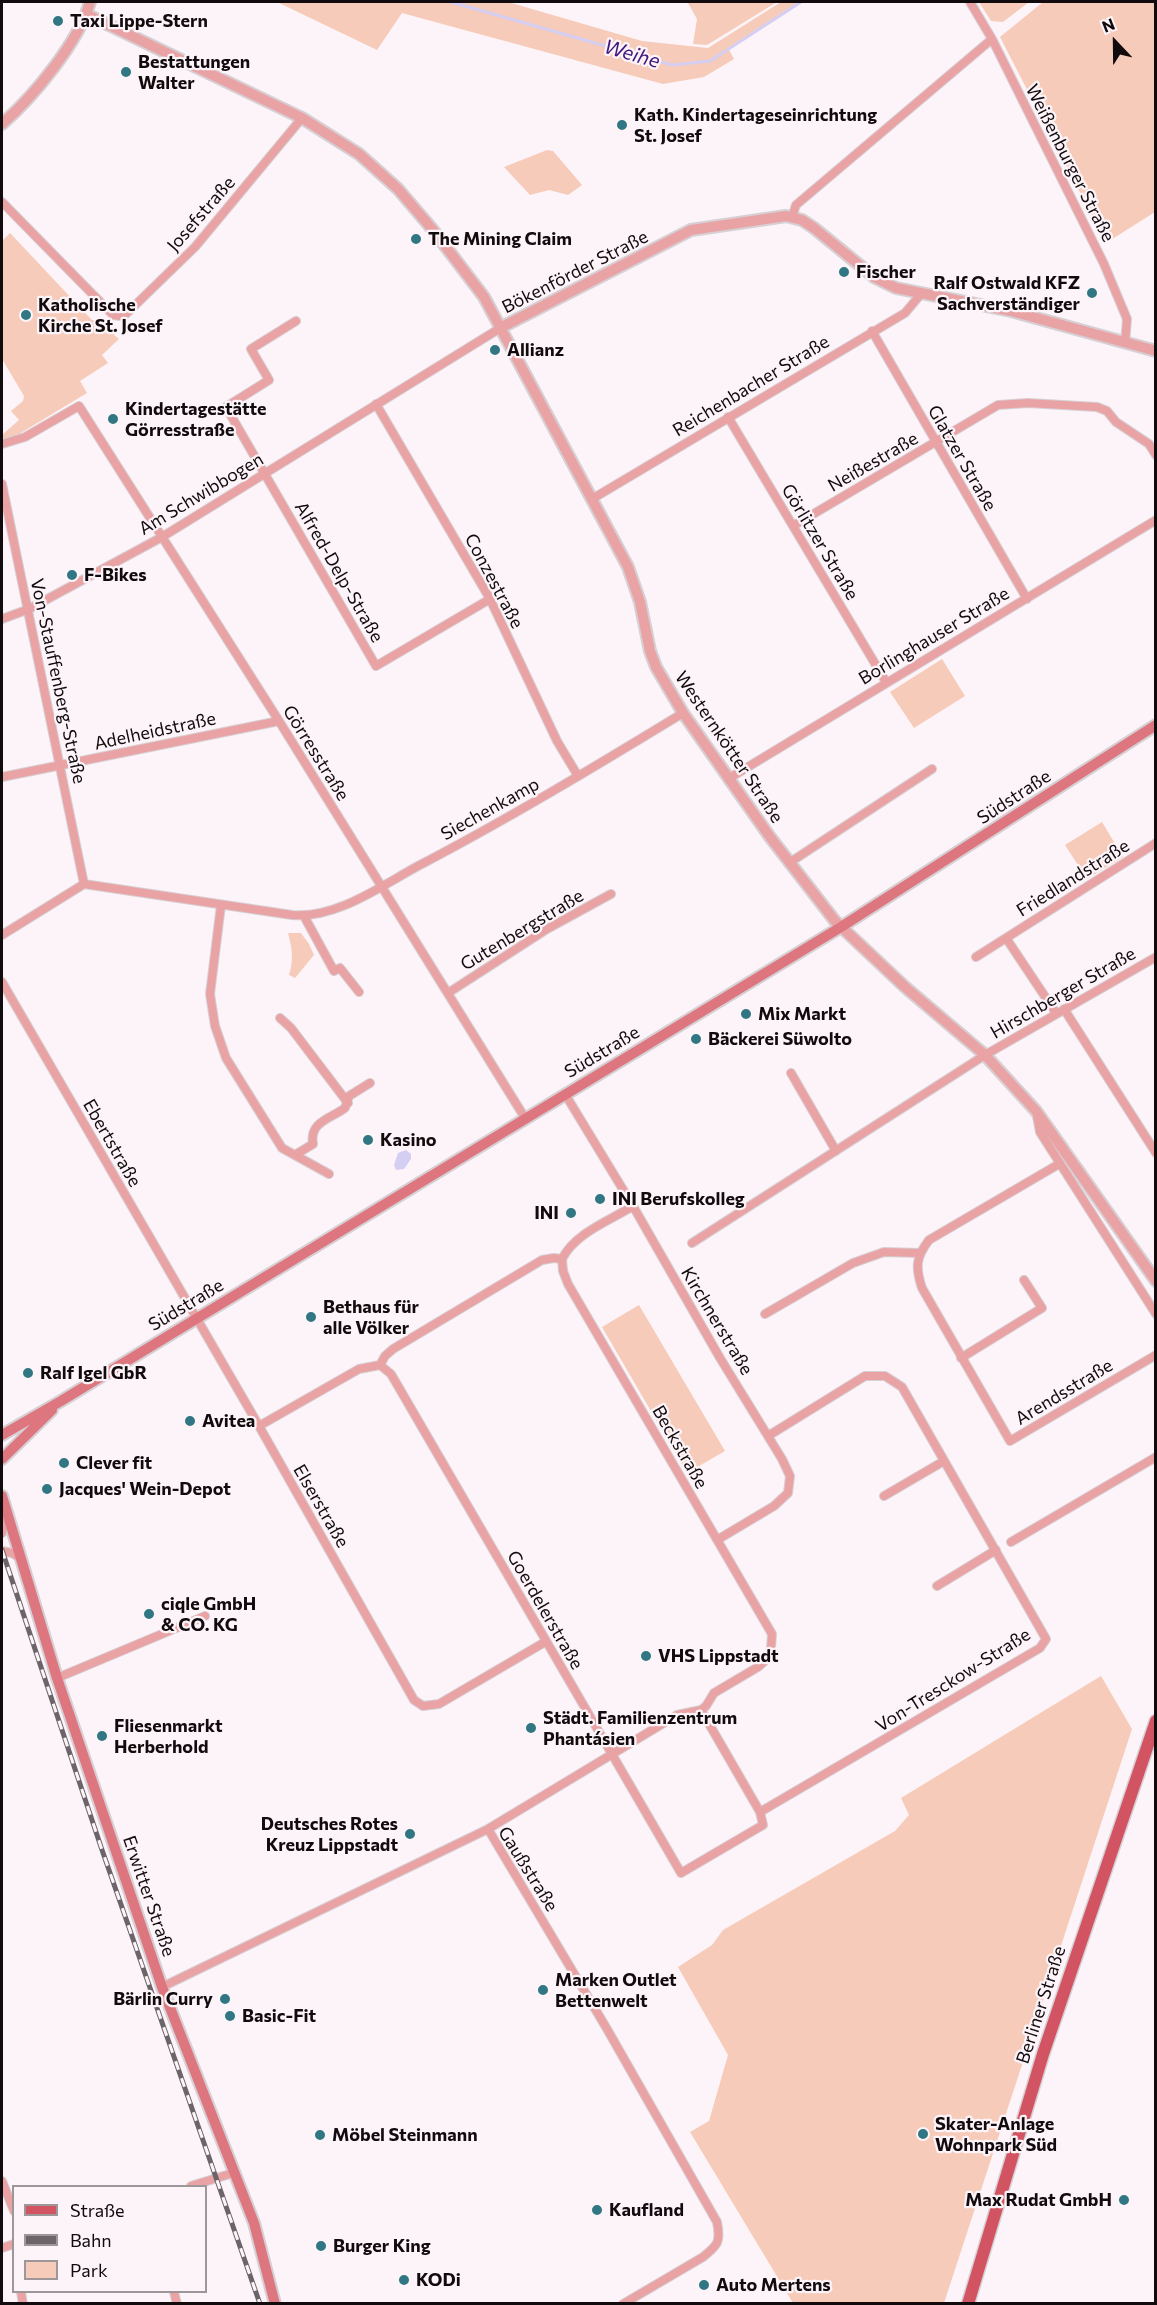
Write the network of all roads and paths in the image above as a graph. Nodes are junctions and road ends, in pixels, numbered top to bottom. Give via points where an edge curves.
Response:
1 (90, 2) edge
2 (970, 2) edge
3 (86, 15) junction
4 (992, 39) junction
5 (302, 118) junction
6 (2, 124) edge
7 (2, 202) edge
8 (792, 217) junction
9 (921, 294) junction
10 (296, 321) dead end
11 (502, 327) junction
12 (872, 331) junction
13 (1125, 343) junction
14 (1155, 351) edge
15 (376, 404) junction
16 (728, 417) junction
17 (936, 441) junction
18 (2, 444) edge
19 (1155, 455) edge
20 (264, 474) junction
21 (2, 484) edge
22 (592, 499) junction
23 (1155, 520) edge
24 (794, 526) junction
25 (162, 537) junction
26 (490, 599) junction
27 (1027, 599) junction
28 (29, 609) junction
29 (2, 619) edge
30 (886, 682) junction
31 (683, 713) junction
32 (279, 721) junction
33 (1155, 725) edge
34 (61, 766) junction
35 (932, 769) dead end
36 (578, 776) junction
37 (2, 777) edge
38 (728, 779) junction
39 (1155, 843) edge
40 (789, 863) junction
41 (84, 884) junction
42 (381, 886) junction
43 (611, 894) dead end
44 (221, 905) junction
45 (304, 916) junction
46 (841, 927) junction
47 (2, 935) edge
48 (1006, 938) junction
49 (976, 957) dead end
50 (1155, 957) edge
51 (2, 982) edge
52 (359, 992) dead end
53 (448, 993) junction
54 (1060, 1011) junction
55 (280, 1017) dead end
56 (985, 1055) junction
57 (791, 1073) dead end
58 (370, 1083) dead end
59 (565, 1094) junction
60 (348, 1103) junction
61 (1036, 1111) junction
62 (525, 1118) junction
63 (836, 1151) junction
64 (1155, 1153) edge
65 (295, 1155) junction
66 (1059, 1164) junction
67 (329, 1174) dead end
68 (633, 1206) junction
69 (692, 1243) dead end
70 (919, 1253) junction
71 (562, 1260) junction
72 (1024, 1280) dead end
73 (1155, 1281) edge
74 (765, 1314) dead end
75 (1155, 1314) edge
76 (196, 1318) junction
77 (1155, 1356) edge
78 (961, 1358) junction
79 (380, 1365) junction
80 (61, 1401) junction
81 (259, 1426) junction
82 (2, 1435) edge
83 (768, 1436) junction
84 (1155, 1457) edge
85 (2, 1459) edge
86 (944, 1461) junction
87 (2, 1496) edge
88 (884, 1496) dead end
89 (7, 1510) junction
90 (2, 1533) edge
91 (717, 1540) junction
92 (1011, 1542) dead end
93 (996, 1550) junction
94 (2, 1551) edge
95 (22, 1559) junction
96 (937, 1586) dead end
97 (205, 1616) dead end
98 (545, 1642) junction
99 (57, 1678) junction
100 (700, 1710) junction
101 (1155, 1721) edge
102 (612, 1753) junction
103 (760, 1812) junction
104 (488, 1829) junction
105 (162, 1987) junction
106 (233, 2173) junction
107 (2, 2181) edge
108 (197, 2185) edge
109 (12, 2206) edge
110 (275, 2304) edge
111 (623, 2304) edge
112 (968, 2304) edge

1 - 3 street
2 - 4 street, Weißenburger Straße
3 - 5 street, Bökenförder Straße
3 - 6 street via 38,87
4 - 8 street via 796,204
4 - 13 street, Weißenburger Straße via 1104,264 1127,319
5 - 7 street, Josefstraße via 195,247 120,316 113,315
5 - 11 street, Bökenförder Straße via 359,153 398,189 452,253
8 - 9 street via 814,228 874,277
8 - 11 street, Bökenförder Straße via 691,230
9 - 12 street, Reichenbacher Straße via 904,313
9 - 13 street via 1011,311
10 - 20 street via 251,349 269,381 226,407
11 - 15 street, Am Schwibbogen
11 - 22 street, Westernkötter Straße
12 - 16 street, Reichenbacher Straße
12 - 17 street, Glatzer Straße
13 - 14 street
15 - 20 street, Am Schwibbogen
15 - 26 street, Conzestraße
16 - 22 street, Reichenbacher Straße
16 - 24 street, Görlitzer Straße
17 - 19 street via 998,405 1097,407 1149,444
17 - 24 street, Neißestraße
17 - 27 street, Glatzer Straße
18 - 25 street, Görresstraße via 26,437 78,406
20 - 25 street, Am Schwibbogen
20 - 26 street, Alfred-Delp-Straße via 376,666
21 - 28 street, Von-Stauffenberg-Straße
22 - 31 street, Westernkötter Straße via 628,567 650,651
23 - 27 street, Borlinghauser Straße
24 - 30 street, Görlitzer Straße
25 - 28 street, Am Schwibbogen
25 - 32 street, Görresstraße
26 - 36 street, Conzestraße via 557,741
27 - 30 street, Borlinghauser Straße
28 - 29 street, Am Schwibbogen
28 - 34 street, Von-Stauffenberg-Straße
30 - 38 street, Borlinghauser Straße
31 - 36 street, Siechenkamp
31 - 38 street, Westernkötter Straße
32 - 34 street, Adelheidstraße
32 - 42 street, Görresstraße
33 - 46 main road, Südstraße
34 - 37 street, Adelheidstraße
34 - 41 street, Von-Stauffenberg-Straße
35 - 40 street
36 - 42 street, Siechenkamp
38 - 40 street, Westernkötter Straße
39 - 48 street, Friedlandstraße
40 - 46 street, Westernkötter Straße
41 - 44 street, Siechenkamp
41 - 47 street
42 - 45 street, Siechenkamp via 349,903
42 - 53 street, Görresstraße
43 - 53 street, Gutenbergstraße via 547,929
44 - 45 street, Siechenkamp
44 - 65 street via 210,994 215,1026 226,1058 272,1135 282,1148
45 - 52 street via 334,971 340,968
46 - 56 street, Westernkötter Straße
46 - 59 main road, Südstraße
48 - 49 street, Friedlandstraße
48 - 54 street, Friedlandstraße
50 - 54 street, Hirschberger Straße
51 - 76 street, Ebertstraße
53 - 62 street, Görresstraße
54 - 56 street, Hirschberger Straße
54 - 64 street, Friedlandstraße
55 - 60 street
56 - 61 street, Westernkötter Straße
56 - 63 street, Hirschberger Straße
57 - 63 street
58 - 60 street via 349,1096
59 - 62 main road, Südstraße
59 - 68 street, Kirchnerstraße
60 - 65 street via 314,1127 313,1144
61 - 66 street, Westernkötter Straße via 1040,1132
61 - 73 street, Westernkötter Straße
62 - 76 main road, Südstraße
63 - 69 street, Hirschberger Straße
65 - 67 street
66 - 70 street via 929,1240
66 - 75 street, Westernkötter Straße
68 - 71 street via 575,1241
68 - 83 street, Kirchnerstraße
70 - 74 street via 884,1251 853,1263
70 - 78 street, Arendsstraße via 917,1274 922,1288
71 - 79 street via 542,1260 393,1349
71 - 91 street, Beckstraße via 568,1284
72 - 78 street via 1042,1308
76 - 80 main road, Südstraße
76 - 81 street, Elserstraße
77 - 78 street, Arendsstraße via 1010,1442
79 - 81 street via 359,1369
79 - 98 street, Goerdelerstraße via 391,1374
80 - 82 main road, Südstraße
80 - 85 main road, Südstraße
81 - 98 street, Elserstraße via 414,1700 423,1706 439,1704
83 - 86 street, Von-Tresckow-Straße via 865,1376 885,1376 902,1387
83 - 91 street, Kirchnerstraße via 790,1476 788,1493 774,1506
84 - 92 street
86 - 88 street
86 - 93 street, Von-Tresckow-Straße
87 - 89 main road, Erwitter Straße
89 - 90 street
89 - 95 main road, Erwitter Straße
91 - 100 street, Beckstraße via 772,1634 771,1648 768,1658 758,1667 714,1693
93 - 96 street
93 - 103 street, Von-Tresckow-Straße via 1046,1639 1040,1648
94 - 95 street
95 - 99 main road, Erwitter Straße
97 - 99 street
98 - 102 street, Goerdelerstraße
99 - 105 main road, Erwitter Straße
100 - 102 street via 677,1715
100 - 103 street
101 - 112 main road, Berliner Straße via 1043,2054
102 - 103 street, Goerdelerstraße via 681,1872 763,1825
102 - 104 street
104 - 105 street, Gaußstraße
104 - 111 street, Gaußstraße via 717,2222 720,2237 715,2247
105 - 106 main road, Erwitter Straße
106 - 108 street
106 - 110 main road, Erwitter Straße via 254,2223
107 - 109 street

